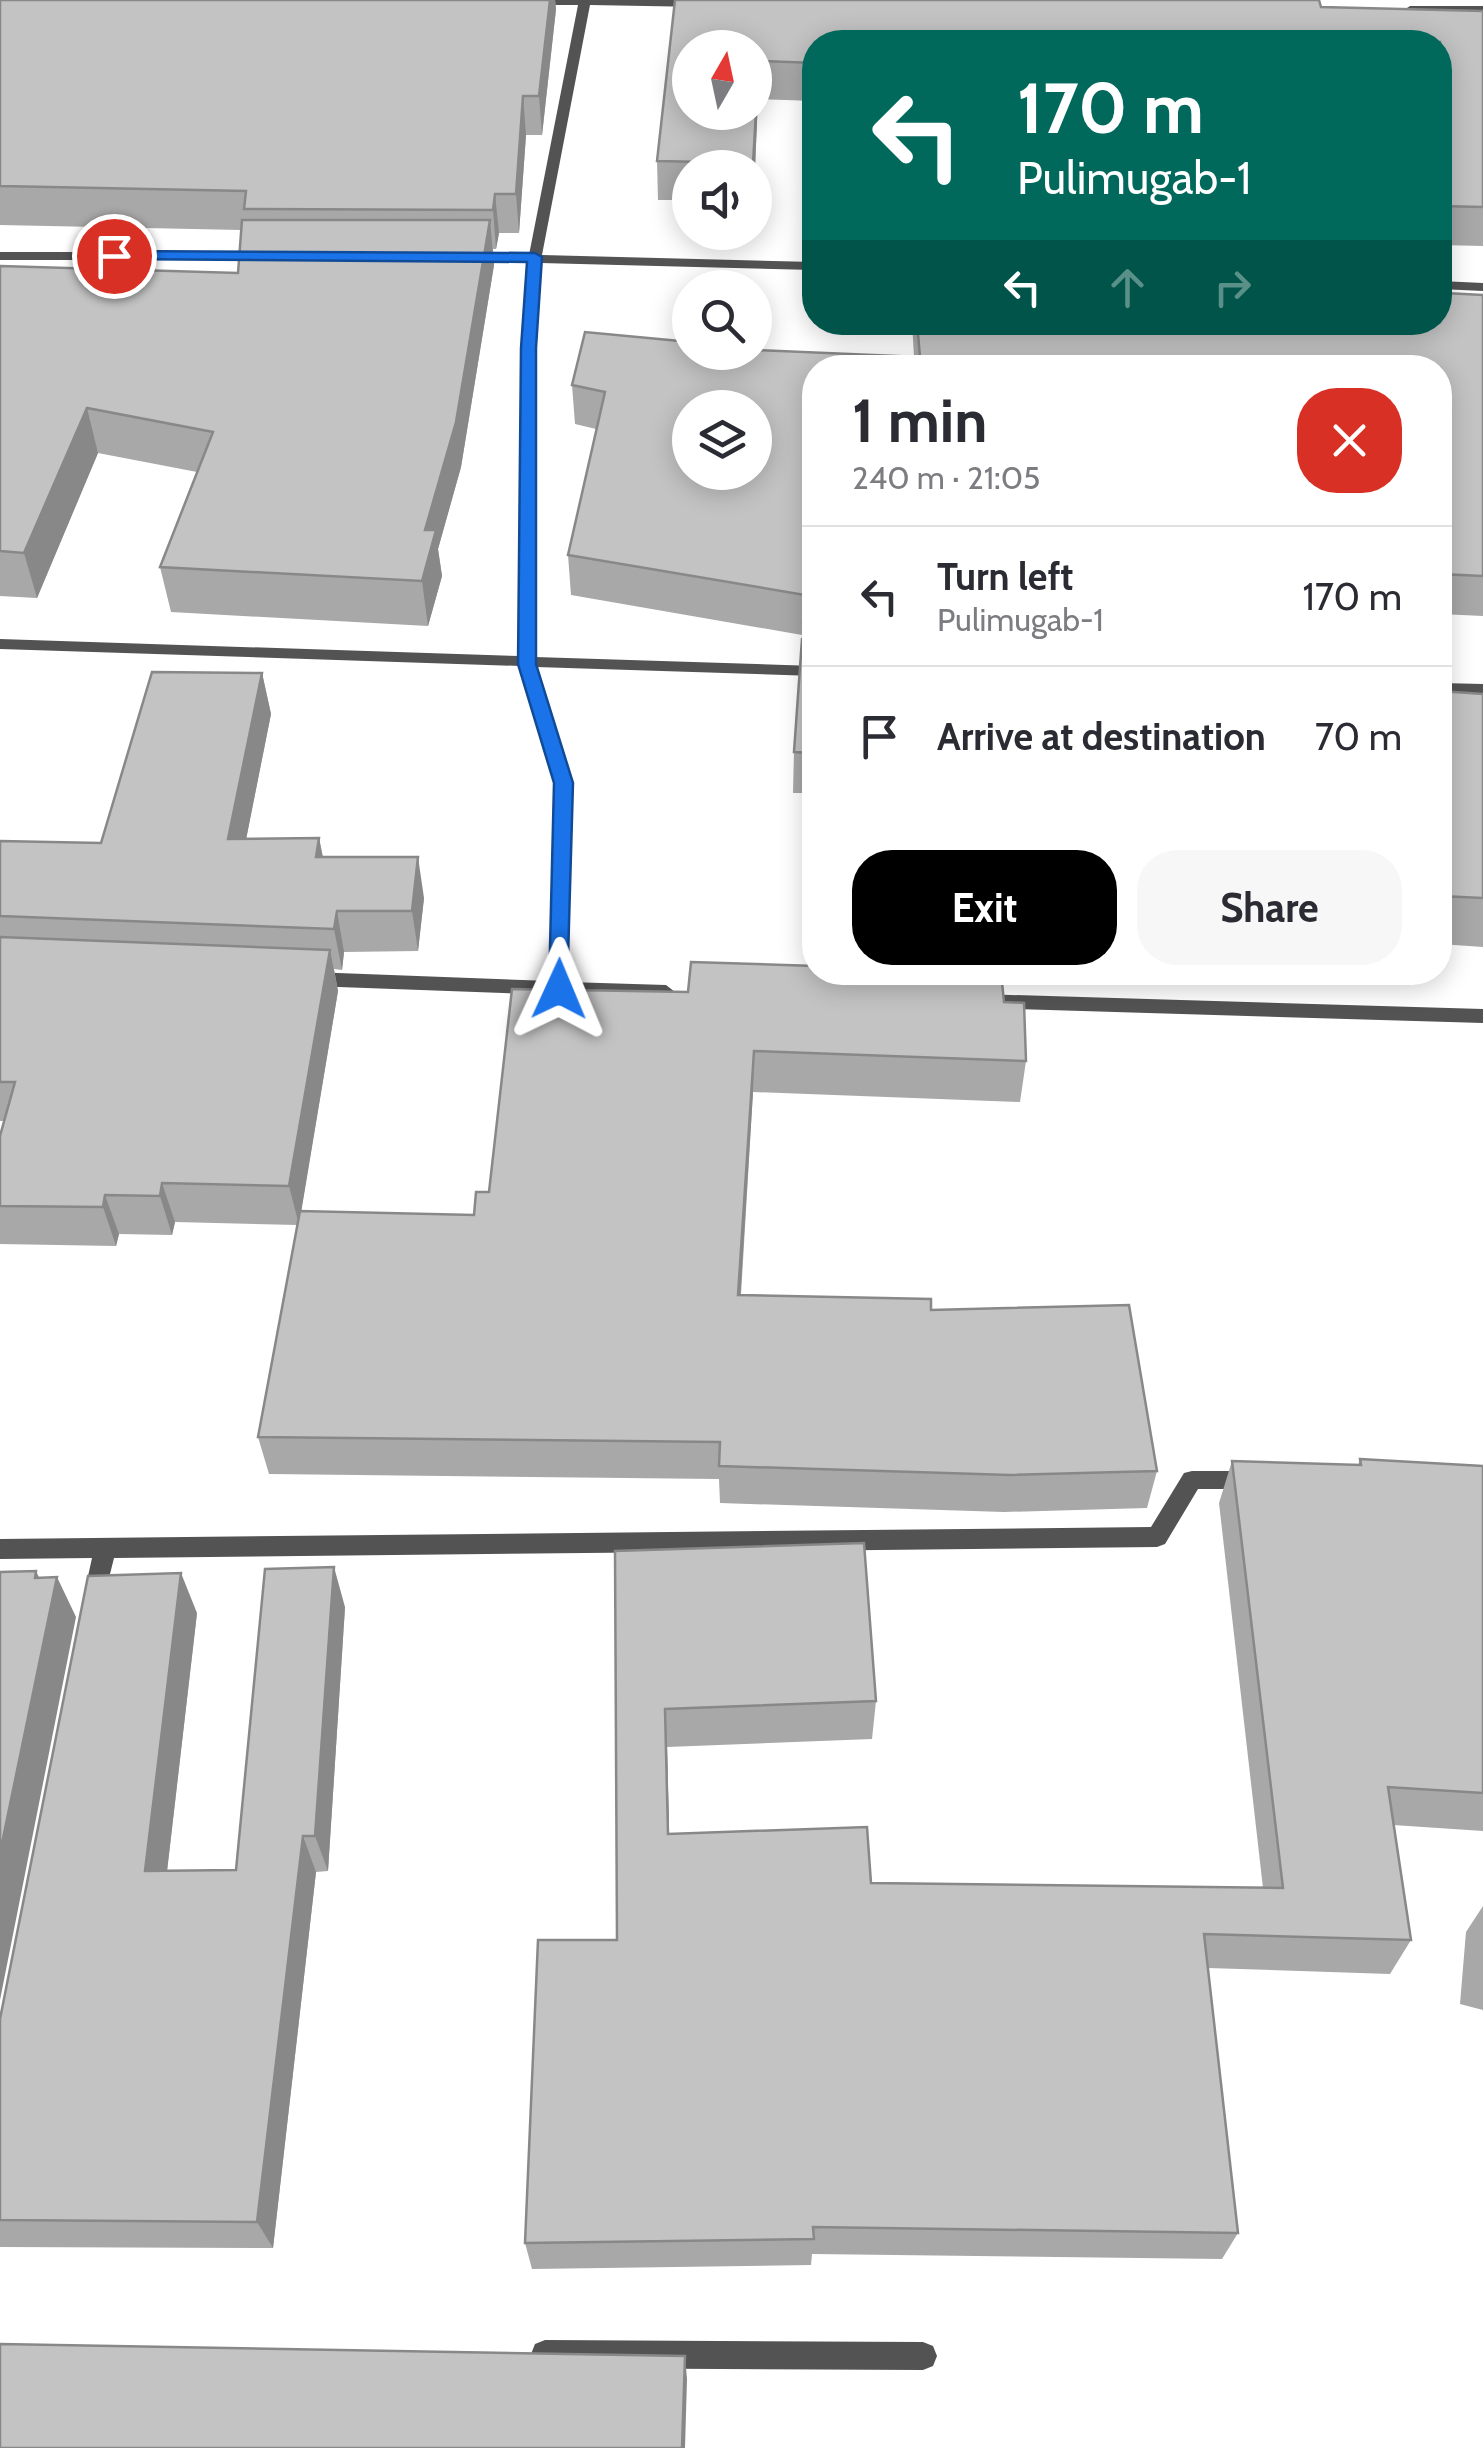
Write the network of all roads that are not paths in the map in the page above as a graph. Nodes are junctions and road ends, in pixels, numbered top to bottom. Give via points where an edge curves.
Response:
1 (510, 1) edge
2 (585, 1) edge
3 (724, 4) edge
4 (1403, 10) edge
5 (1483, 10) edge
6 (0, 256) edge
7 (277, 256) edge
8 (456, 257) edge
9 (535, 257) junction
10 (802, 266) edge
11 (1452, 286) edge
12 (1483, 287) edge
13 (0, 644) edge
14 (527, 664) junction
15 (802, 671) edge
16 (1452, 688) edge
17 (1483, 689) edge
18 (300, 978) edge
19 (559, 989) junction
20 (677, 992) edge
21 (952, 1000) edge
22 (1483, 1016) edge
23 (1270, 1480) edge
24 (104, 1548) junction
25 (0, 1549) edge
26 (90, 1624) edge
27 (511, 2354) edge
28 (924, 2356) dead end

1 - 2 street
2 - 3 street
2 - 9 street
4 - 5 street
6 - 7 street
8 - 9 street
9 - 10 street
9 - 14 street via 528,348
11 - 12 street
13 - 14 street
14 - 15 street
14 - 19 street via 564,783
16 - 17 street
18 - 19 street
19 - 20 street
21 - 22 street
23 - 24 street via 1192,1480 1157,1537
24 - 25 street
24 - 26 street
27 - 28 street

